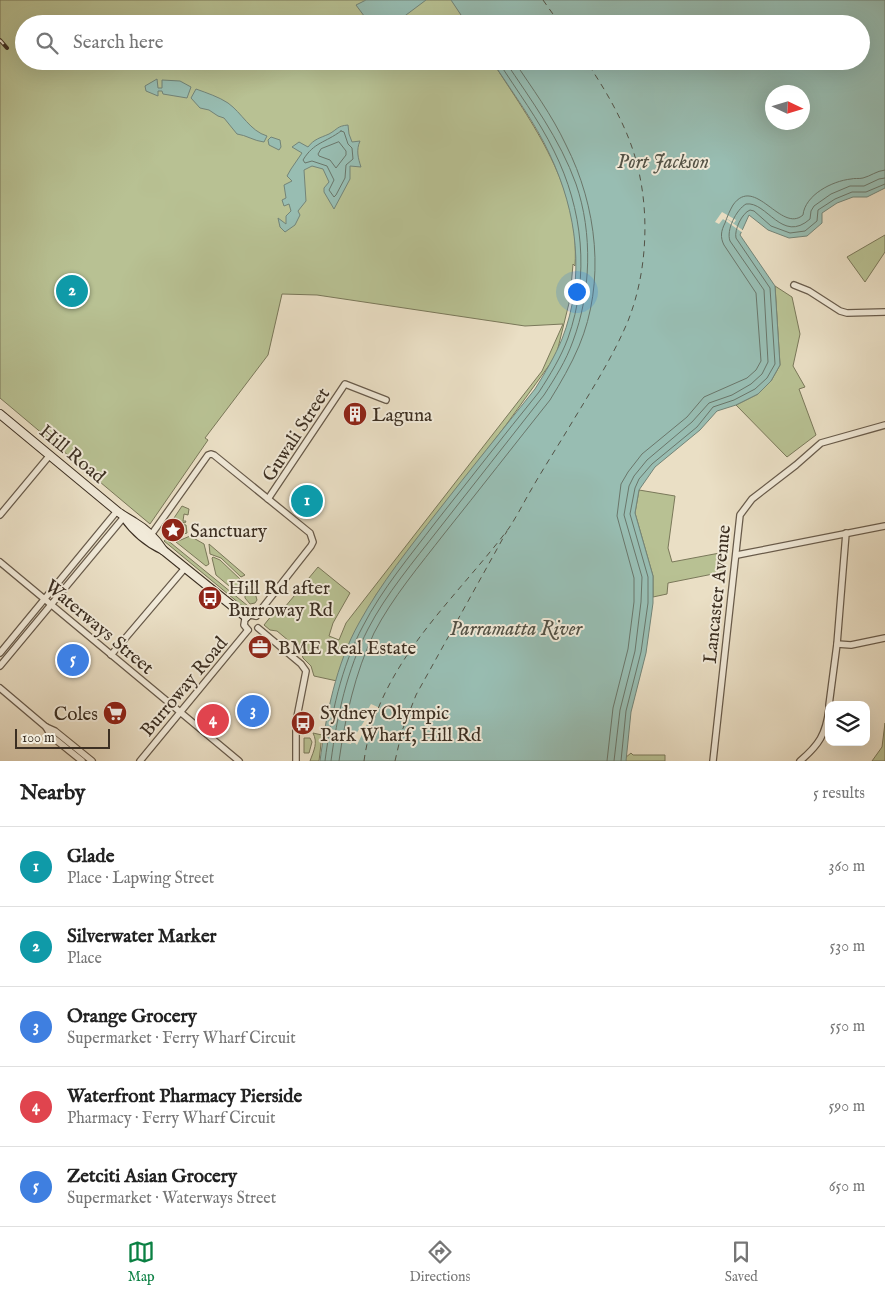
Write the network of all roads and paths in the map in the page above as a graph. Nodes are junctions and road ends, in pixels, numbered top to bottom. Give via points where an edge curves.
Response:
1 (794, 285) dead end
2 (885, 312) edge
3 (386, 400) dead end
4 (0, 414) edge
5 (885, 425) edge
6 (50, 456) junction
7 (268, 499) junction
8 (117, 511) junction
9 (0, 515) edge
10 (124, 517) junction
11 (885, 526) edge
12 (846, 533) junction
13 (151, 535) junction
14 (163, 550) junction
15 (736, 555) junction
16 (0, 562) edge
17 (185, 568) junction
18 (44, 599) junction
19 (51, 605) junction
20 (256, 616) junction
21 (246, 617) junction
22 (258, 628) junction
23 (248, 630) junction
24 (885, 638) edge
25 (837, 644) junction
26 (0, 653) edge
27 (112, 655) junction
28 (0, 666) edge
29 (0, 688) edge
30 (830, 701) edge
31 (181, 713) junction
32 (46, 727) junction
33 (825, 731) edge
34 (82, 761) edge
35 (92, 761) edge
36 (140, 761) edge
37 (239, 761) edge
38 (296, 761) edge
39 (713, 761) edge
40 (800, 761) edge

1 - 2 street via 840,311
3 - 7 street, Guwali Street via 345,384
4 - 6 street, Hill Road
5 - 15 street, Lancaster Avenue via 821,443 752,499 740,515
6 - 8 street, Hill Road
6 - 9 street
7 - 13 street via 211,454
7 - 20 street via 310,533 313,542
8 - 10 street, Hill Road
8 - 18 street
10 - 13 street, Hill Road
10 - 14 street, Hill Road via 130,526
10 - 19 street
11 - 12 street
12 - 15 street
12 - 25 street
13 - 14 street, Hill Road
14 - 17 street, Hill Road
15 - 39 street, Lancaster Avenue
16 - 18 street, Waterways Street
17 - 21 street, Hill Road
17 - 27 street
18 - 19 street, Waterways Street
18 - 26 street
19 - 27 street, Waterways Street
19 - 28 street
20 - 21 street
20 - 22 street
21 - 23 street via 244,625
22 - 23 street
22 - 38 street via 306,671 296,722
23 - 31 street, Burroway Road
24 - 25 street via 851,645
25 - 30 street
27 - 31 street, Waterways Street
29 - 32 street
31 - 36 street, Burroway Road
31 - 37 street, Waterways Street
32 - 34 street via 51,736
32 - 35 street
33 - 40 street via 812,751

